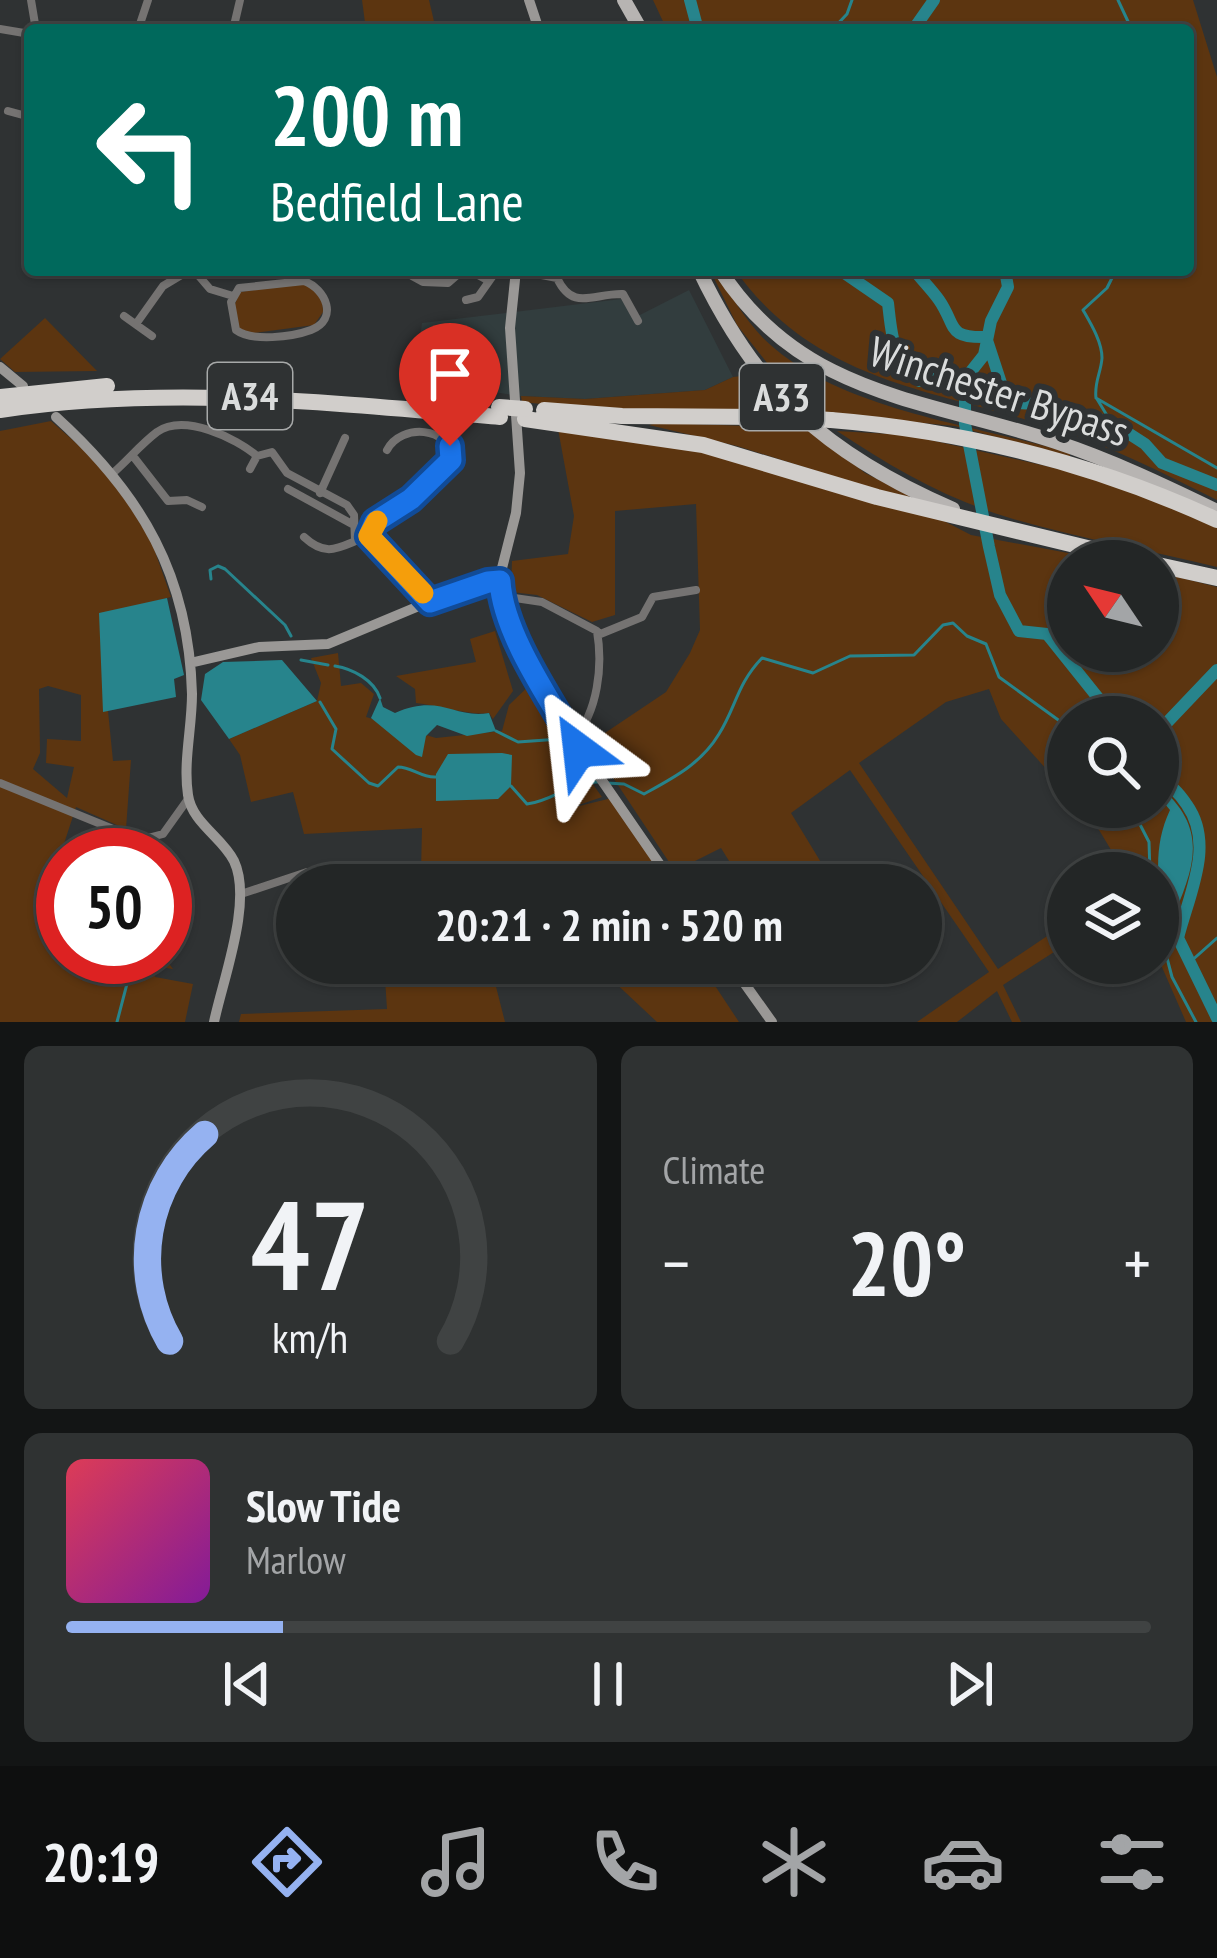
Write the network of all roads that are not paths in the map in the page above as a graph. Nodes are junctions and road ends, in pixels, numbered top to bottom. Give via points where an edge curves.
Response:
1 (8, 111) dead end
2 (24, 115) edge
3 (180, 276) edge
4 (199, 276) edge
5 (300, 276) edge
6 (306, 276) edge
7 (417, 276) edge
8 (458, 276) edge
9 (479, 276) edge
10 (493, 276) edge
11 (515, 276) edge
12 (553, 276) edge
13 (702, 276) edge
14 (725, 276) edge
15 (489, 281) junction
16 (233, 296) junction
17 (466, 300) dead end
18 (124, 316) dead end
19 (638, 321) dead end
20 (136, 324) junction
21 (152, 336) dead end
22 (0, 367) edge
23 (23, 386) dead end
24 (0, 397) edge
25 (0, 410) edge
26 (499, 412) junction
27 (525, 414) junction
28 (56, 417) dead end
29 (345, 438) dead end
30 (387, 450) dead end
31 (133, 456) junction
32 (256, 456) junction
33 (250, 469) dead end
34 (113, 473) junction
35 (288, 489) dead end
36 (320, 493) junction
37 (202, 507) dead end
38 (951, 512) junction
39 (1217, 515) edge
40 (352, 524) junction
41 (369, 536) junction
42 (304, 537) dead end
43 (1049, 540) edge
44 (355, 541) junction
45 (1179, 570) edge
46 (1217, 578) edge
47 (500, 581) junction
48 (696, 590) dead end
49 (501, 596) junction
50 (430, 602) junction
51 (598, 635) junction
52 (190, 663) junction
53 (573, 740) junction
54 (0, 783) edge
55 (188, 799) junction
56 (659, 864) edge
57 (276, 883) edge
58 (241, 894) junction
59 (745, 984) edge
60 (214, 1022) edge
61 (772, 1022) edge

1 - 2 street
3 - 20 street
4 - 16 street
5 - 16 street
6 - 16 street via 327,308 304,332 242,335
7 - 8 street via 448,284
9 - 15 street
10 - 15 street
11 - 47 street via 510,328 519,486
12 - 19 street via 575,299 623,294
13 - 38 main road, A33 via 735,337 800,416 872,471
14 - 39 main road, Winchester Bypass / A33 via 769,329 824,368 877,393 1081,451
15 - 17 street
18 - 20 street
20 - 21 street
22 - 23 street
24 - 26 highway, A34 via 223,384
25 - 26 highway, A34 via 193,394
26 - 27 highway, A34, bridge
27 - 38 highway, A34 via 704,445
27 - 39 highway, A34, bridge via 784,417 949,433 1093,470
28 - 34 street
29 - 36 street
30 - 41 street via 413,432 433,434 452,451
31 - 32 street via 159,430 185,424
31 - 34 street
31 - 37 street via 168,500
32 - 33 street
32 - 36 street via 272,452 286,473
34 - 52 street via 169,565
35 - 40 street
36 - 40 street via 347,506
38 - 43 highway, A34
40 - 44 street
41 - 44 street
41 - 50 street
42 - 44 street via 328,550
45 - 46 highway
47 - 49 street
47 - 50 street
48 - 51 street via 653,596 642,616
49 - 51 street via 542,602
49 - 53 street
50 - 52 street via 328,644 259,647
51 - 53 street via 594,698
52 - 55 street
53 - 56 street
54 - 55 street via 140,840 163,834
55 - 58 street via 233,860
57 - 58 street
58 - 60 street
59 - 61 street

